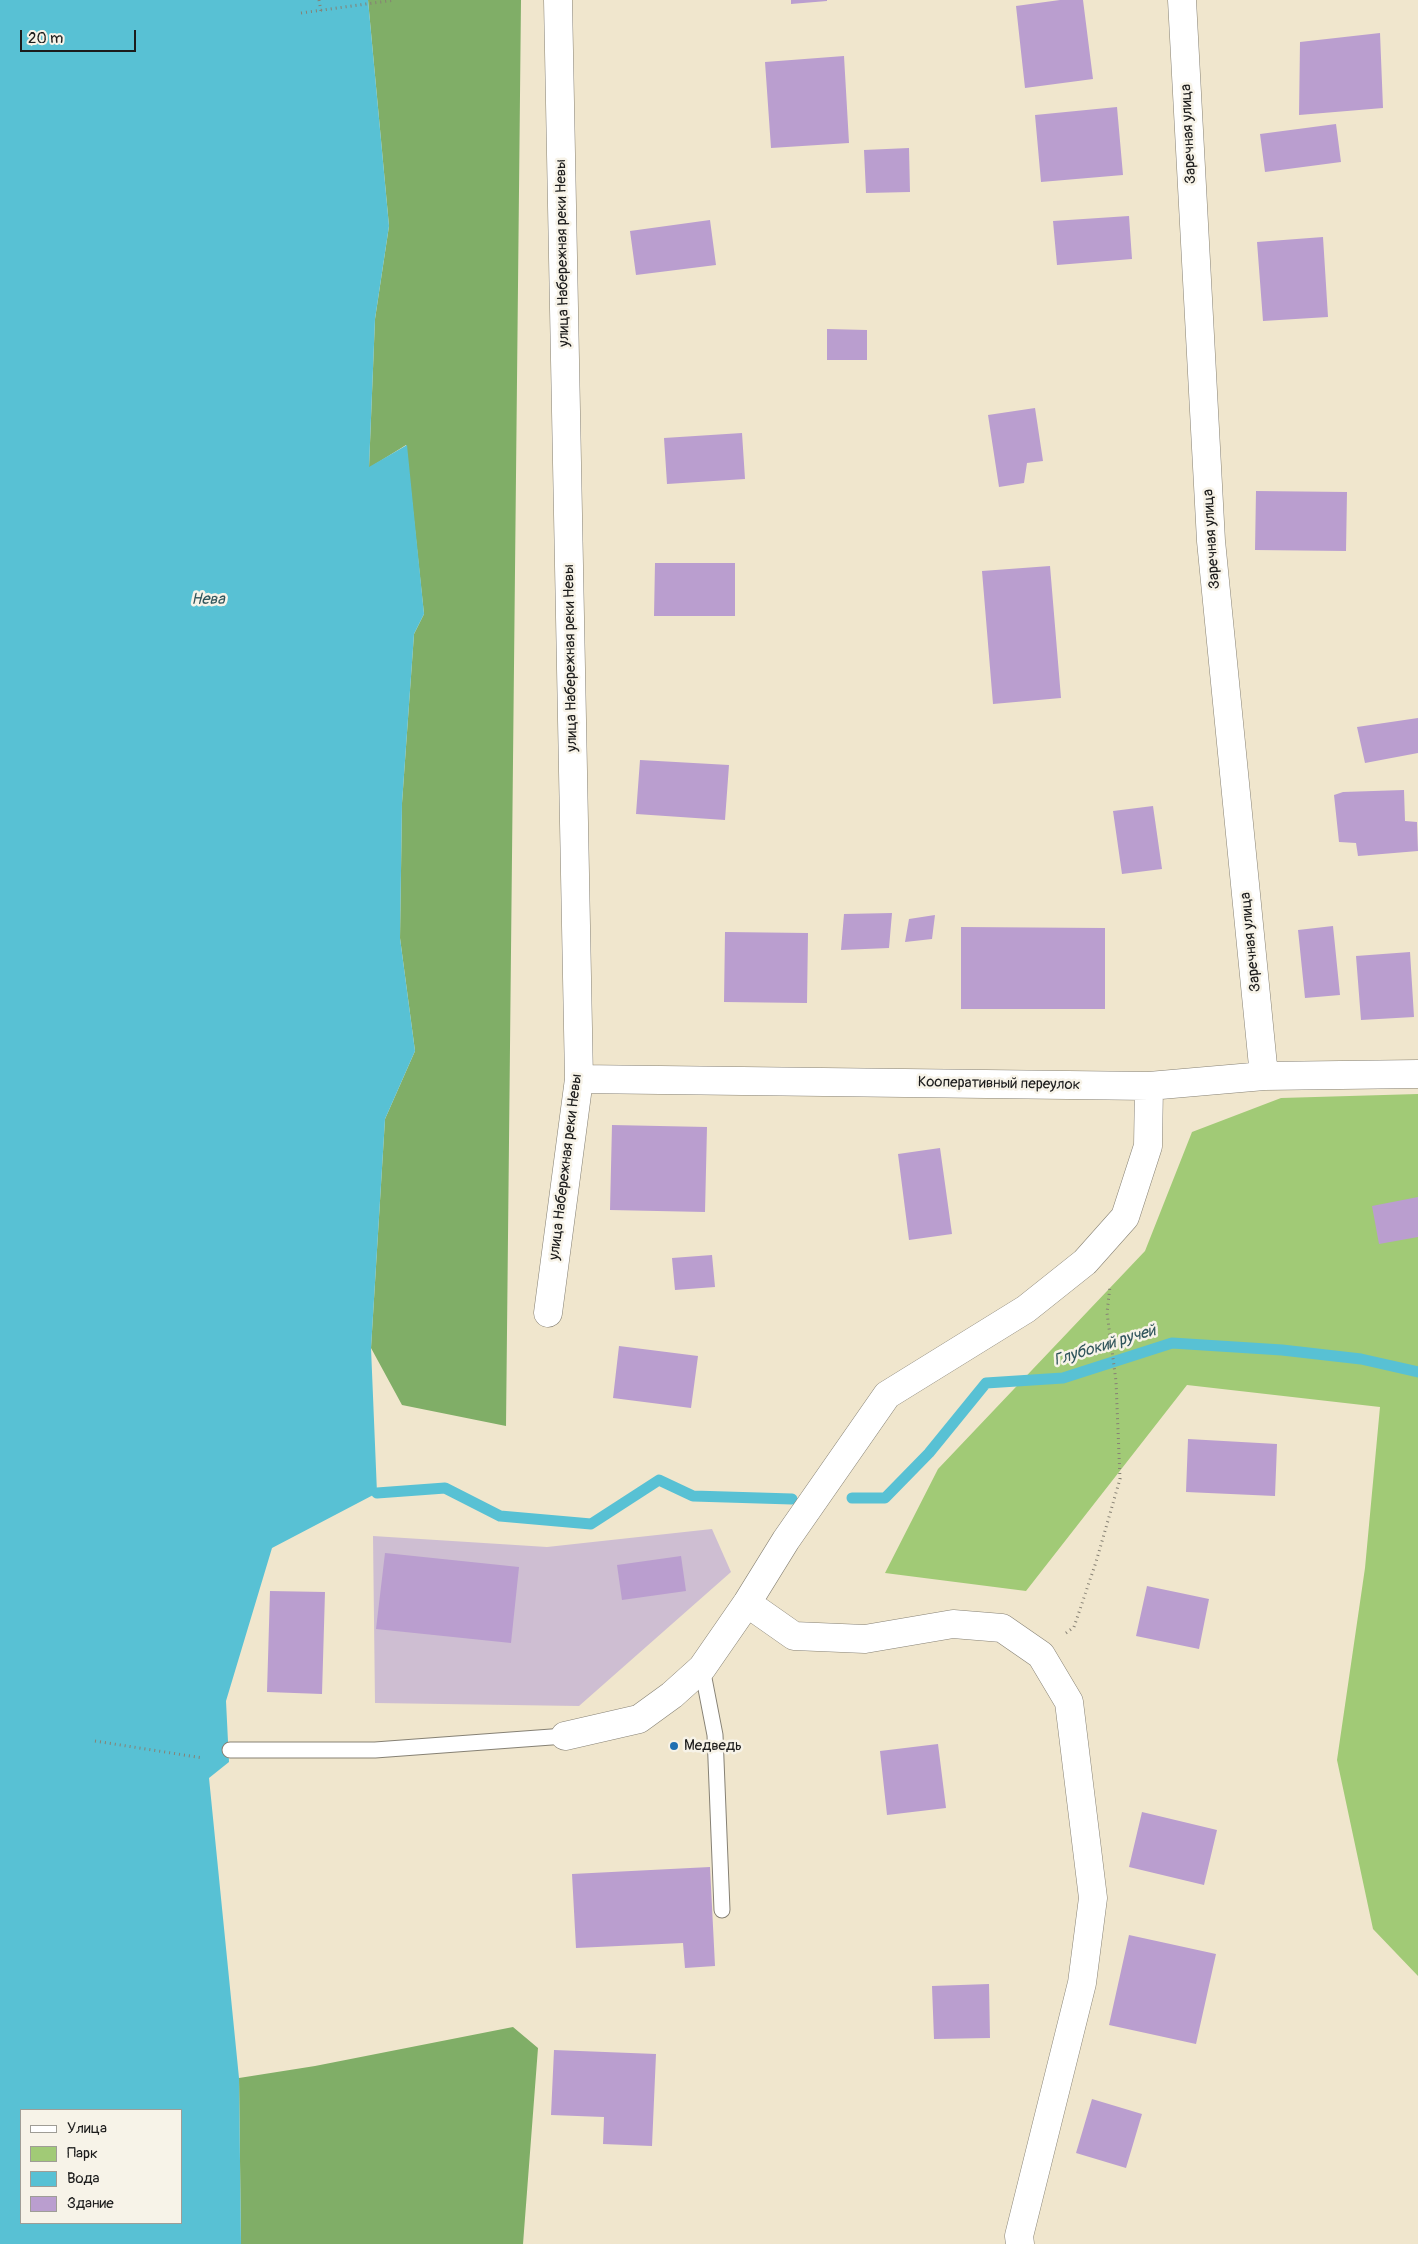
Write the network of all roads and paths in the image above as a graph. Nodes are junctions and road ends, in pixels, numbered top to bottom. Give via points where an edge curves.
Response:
1 (320, 0) edge
2 (394, 0) edge
3 (558, 0) edge
4 (1182, 0) edge
5 (321, 11) junction
6 (300, 13) dead end
7 (1418, 1074) edge
8 (1264, 1076) junction
9 (579, 1079) junction
10 (1149, 1086) junction
11 (548, 1313) dead end
12 (1110, 1351) dead end
13 (747, 1603) junction
14 (1041, 1655) junction
15 (702, 1668) junction
16 (565, 1736) joint
17 (95, 1740) dead end
18 (230, 1750) dead end
19 (210, 1759) dead end
20 (722, 1910) dead end
21 (1020, 2244) edge

1 - 5 path
2 - 5 path
3 - 9 street, улица Набережная реки Невы
4 - 8 street, Заречная улица via 1211,541
5 - 6 path
7 - 8 street, Кооперативный переулок
8 - 10 street, Кооперативный переулок
9 - 10 street, Кооперативный переулок
9 - 11 street, улица Набережная реки Невы
10 - 13 street via 1148,1146 1125,1217 1085,1262 1026,1309 887,1395 786,1540
12 - 14 path via 1116,1381 1120,1479 1074,1626
13 - 14 street via 794,1636 865,1639 953,1624 1002,1628
13 - 15 street
14 - 21 street via 1069,1702 1093,1898 1082,1982 1019,2236
15 - 16 street via 639,1719
15 - 20 lane via 715,1735
16 - 18 lane via 375,1750
17 - 19 path

